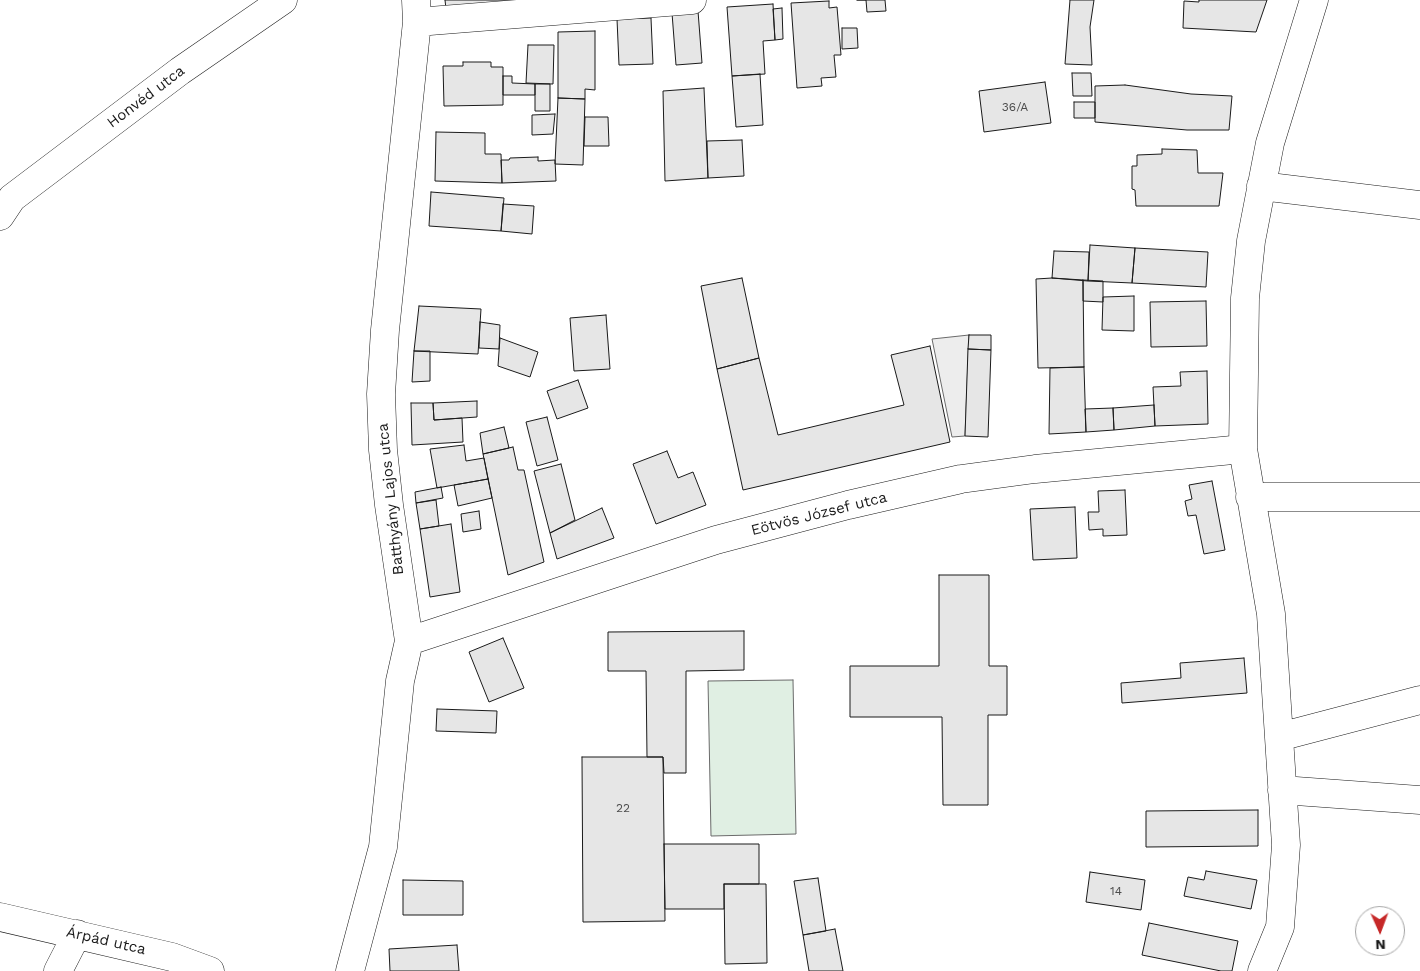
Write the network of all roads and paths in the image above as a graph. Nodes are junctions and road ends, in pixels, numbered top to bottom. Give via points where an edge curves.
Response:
1 (283, 0) edge
2 (692, 0) edge
3 (1314, 0) edge
4 (416, 11) edge
5 (1261, 186) junction
6 (4, 199) edge
7 (1420, 204) edge
8 (1243, 449) junction
9 (1250, 496) junction
10 (1420, 497) edge
11 (409, 640) junction
12 (1420, 700) edge
13 (1279, 737) junction
14 (1282, 790) junction
15 (1420, 800) edge
16 (0, 916) edge
17 (77, 934) junction
18 (58, 971) edge
19 (210, 971) edge
20 (350, 971) edge
21 (1262, 971) edge

1 - 6 street, Honvéd utca
2 - 4 street, Batthyány Lajos utca
3 - 5 street via 1270,143
4 - 11 street, Batthyány Lajos utca via 381,394 389,505
5 - 7 street
5 - 8 street via 1245,298
8 - 9 street
8 - 11 street, Eötvös József utca via 961,479 716,540
9 - 10 street
9 - 13 street via 1271,614
11 - 20 street, Batthyány Lajos utca via 400,680 383,847
12 - 13 street
13 - 14 street
14 - 15 street
14 - 21 street via 1286,845 1280,927
16 - 17 street, Árpád utca
17 - 18 street
17 - 19 street, Árpád utca via 172,956

